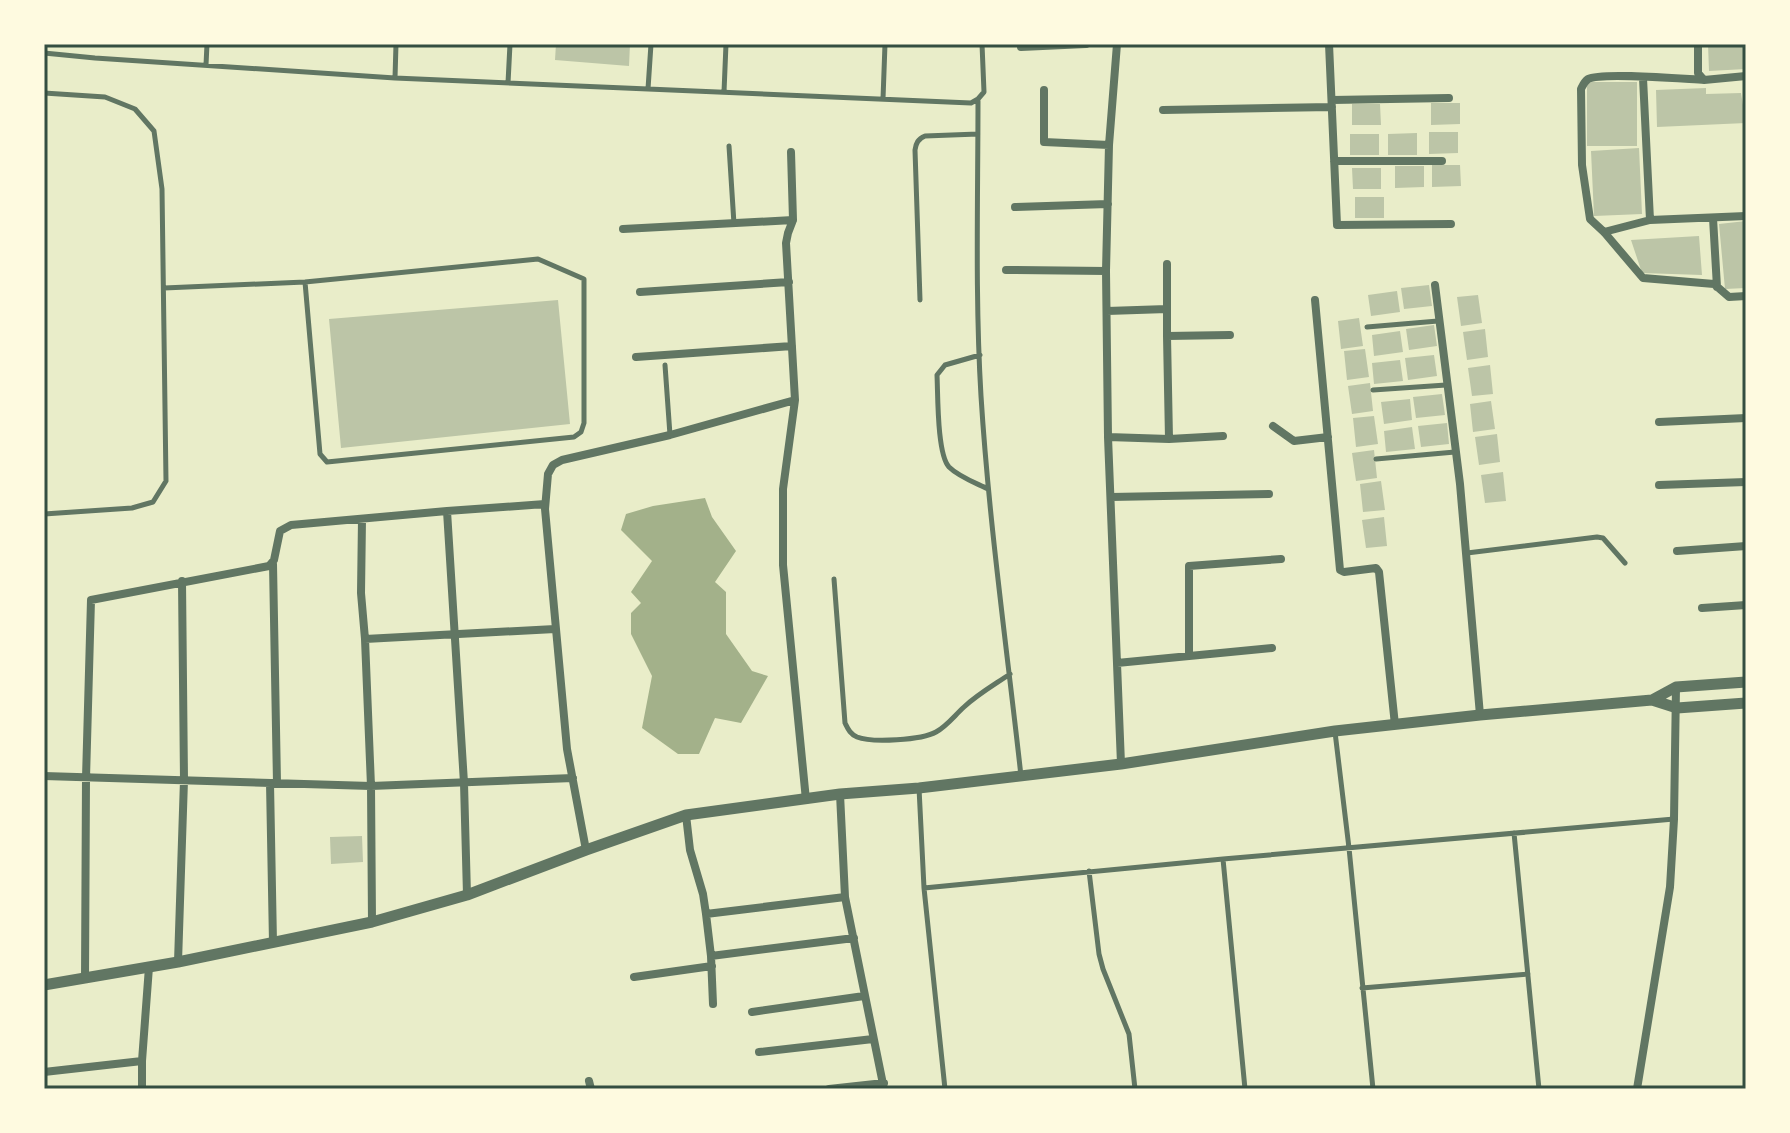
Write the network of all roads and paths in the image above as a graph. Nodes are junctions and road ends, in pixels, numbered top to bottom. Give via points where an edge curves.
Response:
1 (207, 44) edge
2 (396, 44) edge
3 (510, 44) edge
4 (651, 44) edge
5 (726, 44) edge
6 (885, 44) edge
7 (982, 44) edge
8 (1086, 44) edge
9 (1117, 44) edge
10 (1329, 44) edge
11 (1698, 44) edge
12 (1021, 47) dead end
13 (44, 53) edge
14 (206, 65) junction
15 (1746, 76) edge
16 (395, 78) junction
17 (1643, 78) junction
18 (1704, 80) junction
19 (508, 83) junction
20 (648, 89) junction
21 (1044, 90) dead end
22 (724, 92) junction
23 (44, 93) edge
24 (1449, 98) dead end
25 (883, 99) junction
26 (978, 99) junction
27 (1332, 103) junction
28 (1163, 110) dead end
29 (978, 134) junction
30 (1109, 145) junction
31 (729, 146) dead end
32 (791, 152) dead end
33 (1334, 161) junction
34 (1442, 161) dead end
35 (1108, 204) junction
36 (1015, 207) dead end
37 (1746, 216) edge
38 (1713, 218) junction
39 (793, 220) junction
40 (1650, 220) junction
41 (734, 224) junction
42 (1451, 224) dead end
43 (623, 229) dead end
44 (1604, 232) junction
45 (1167, 264) dead end
46 (1006, 270) dead end
47 (1106, 271) junction
48 (305, 282) junction
49 (789, 282) junction
50 (1435, 285) dead end
51 (1717, 287) junction
52 (164, 288) junction
53 (640, 292) dead end
54 (1746, 296) edge
55 (920, 300) dead end
56 (1315, 300) dead end
57 (1167, 309) junction
58 (1107, 311) junction
59 (1438, 321) junction
60 (1367, 327) dead end
61 (1230, 335) dead end
62 (1167, 336) junction
63 (792, 346) junction
64 (980, 355) junction
65 (636, 357) dead end
66 (665, 365) dead end
67 (1446, 385) junction
68 (1373, 390) dead end
69 (795, 400) junction
70 (1746, 418) edge
71 (1659, 422) dead end
72 (1273, 426) dead end
73 (670, 435) junction
74 (1223, 436) dead end
75 (1108, 437) junction
76 (1328, 437) junction
77 (1169, 439) junction
78 (1455, 452) junction
79 (1376, 459) dead end
80 (1746, 482) edge
81 (1659, 485) dead end
82 (989, 490) junction
83 (1269, 494) dead end
84 (1111, 497) junction
85 (545, 504) junction
86 (447, 511) junction
87 (44, 514) edge
88 (362, 519) junction
89 (1746, 546) edge
90 (1677, 551) dead end
91 (1466, 553) junction
92 (1281, 559) dead end
93 (1625, 563) dead end
94 (273, 564) junction
95 (834, 579) dead end
96 (182, 581) junction
97 (1746, 605) edge
98 (1702, 608) dead end
99 (555, 629) junction
100 (455, 635) junction
101 (365, 639) junction
102 (1272, 648) dead end
103 (1189, 656) junction
104 (1117, 663) junction
105 (1010, 674) junction
106 (1746, 682) edge
107 (1676, 687) junction
108 (1652, 700) junction
109 (1746, 703) edge
110 (1677, 708) junction
111 (1480, 715) junction
112 (1395, 725) junction
113 (1335, 731) junction
114 (1121, 764) junction
115 (44, 776) edge
116 (1021, 776) junction
117 (86, 778) junction
118 (573, 778) junction
119 (184, 780) junction
120 (274, 783) junction
121 (464, 783) junction
122 (371, 786) junction
123 (919, 788) junction
124 (840, 794) junction
125 (806, 800) junction
126 (686, 815) junction
127 (1674, 819) junction
128 (1514, 833) junction
129 (1349, 848) junction
130 (586, 850) junction
131 (1223, 859) junction
132 (1089, 871) junction
133 (924, 888) junction
134 (467, 895) junction
135 (845, 897) junction
136 (706, 914) junction
137 (372, 922) junction
138 (854, 938) junction
139 (273, 943) junction
140 (711, 956) junction
141 (178, 962) junction
142 (712, 966) junction
143 (149, 967) junction
144 (1528, 974) junction
145 (634, 977) dead end
146 (85, 979) junction
147 (44, 985) edge
148 (1362, 988) junction
149 (864, 996) junction
150 (713, 1004) dead end
151 (752, 1012) dead end
152 (873, 1039) junction
153 (759, 1052) dead end
154 (142, 1061) junction
155 (44, 1072) edge
156 (884, 1086) edge
157 (142, 1089) edge
158 (829, 1089) edge
159 (945, 1089) edge
160 (1135, 1089) edge
161 (1245, 1089) edge
162 (1373, 1089) edge
163 (1539, 1089) edge
164 (1637, 1089) edge

1 - 14 lane
2 - 16 lane
3 - 19 lane
4 - 20 lane
5 - 22 lane
6 - 25 lane
7 - 26 lane via 984,92
8 - 12 street
9 - 30 street
10 - 27 street
11 - 18 street via 1698,73
13 - 14 lane
14 - 16 lane
15 - 18 street
16 - 19 lane
17 - 18 street
17 - 40 street
17 - 44 street via 1592,78 1581,89 1582,165 1590,219
19 - 20 lane
20 - 22 lane
21 - 30 street via 1044,142
22 - 25 lane
23 - 52 lane via 105,97 135,109 154,131 162,189
24 - 27 street
25 - 26 lane
26 - 29 lane
27 - 28 street
27 - 33 street
29 - 55 lane via 925,136 917,142
29 - 64 lane
30 - 35 street
31 - 41 lane
32 - 39 street
33 - 34 street
33 - 42 street via 1337,225
35 - 36 street
35 - 47 street
37 - 38 street
38 - 40 street
38 - 51 street
39 - 41 street
39 - 49 street via 786,243
40 - 44 street
41 - 43 street
44 - 51 street via 1643,278
45 - 57 street
46 - 47 street
47 - 58 street
48 - 48 lane via 538,259 584,279 581,432 574,437 327,462 320,454
48 - 52 lane
49 - 53 street
49 - 63 street
50 - 59 street
51 - 54 street via 1729,297
52 - 87 lane via 166,481 153,502 132,508
56 - 76 street
57 - 58 street
57 - 62 street
58 - 75 street
59 - 60 lane
59 - 67 street
61 - 62 street
62 - 77 street
63 - 65 street
63 - 69 street
64 - 82 lane
64 - 82 lane via 945,365 937,375 941,446 950,468
66 - 73 lane
67 - 68 lane
67 - 78 street
69 - 73 street
69 - 125 street via 783,489 783,565
70 - 71 street
72 - 76 street via 1294,441
73 - 85 street via 562,460 548,474
74 - 77 street
75 - 77 street
75 - 84 street
76 - 112 street via 1340,570 1379,572
78 - 79 lane
78 - 91 street
80 - 81 street
82 - 105 lane
83 - 84 street
84 - 104 street
85 - 86 street
85 - 99 street
86 - 88 street
86 - 100 street
88 - 94 street via 285,527
88 - 101 street
89 - 90 street
91 - 93 lane via 1597,537
91 - 111 street
92 - 103 street via 1189,566
94 - 96 street
94 - 120 street
95 - 105 lane via 845,723 856,737 934,734
96 - 117 street via 91,600
96 - 119 street
97 - 98 street
99 - 100 street
99 - 118 street
100 - 101 street
100 - 121 street
101 - 122 street
102 - 103 street
103 - 104 street
104 - 114 street
105 - 116 lane
106 - 107 street
107 - 108 street
107 - 110 street
108 - 110 street
108 - 111 street
109 - 110 street
110 - 127 street
111 - 112 street
112 - 113 street
113 - 114 street
113 - 129 lane
114 - 116 street
115 - 117 street
116 - 123 street
117 - 119 street
117 - 146 street
118 - 121 street
118 - 130 street
119 - 120 street
119 - 141 street
120 - 122 street
120 - 139 street
121 - 122 street
121 - 134 street
122 - 137 street
123 - 124 street
123 - 133 lane
124 - 125 street
124 - 135 street
125 - 126 street
126 - 130 street
126 - 136 street
127 - 128 lane
127 - 164 street via 1670,887
128 - 129 lane
128 - 144 lane
129 - 131 lane
129 - 148 lane
130 - 134 street
131 - 132 lane
131 - 161 lane
132 - 133 lane
132 - 160 lane via 1099,954 1129,1034
133 - 159 lane
134 - 137 street
135 - 136 street
135 - 138 street
136 - 140 street
137 - 139 street
138 - 140 street
138 - 149 street
139 - 141 street
140 - 142 street
141 - 143 street
142 - 145 street
142 - 150 street
143 - 146 street
143 - 154 street
144 - 148 lane
144 - 163 lane
146 - 147 street
148 - 162 lane
149 - 151 street
149 - 152 street
152 - 153 street
152 - 156 street
154 - 155 street
154 - 157 street
156 - 158 street

